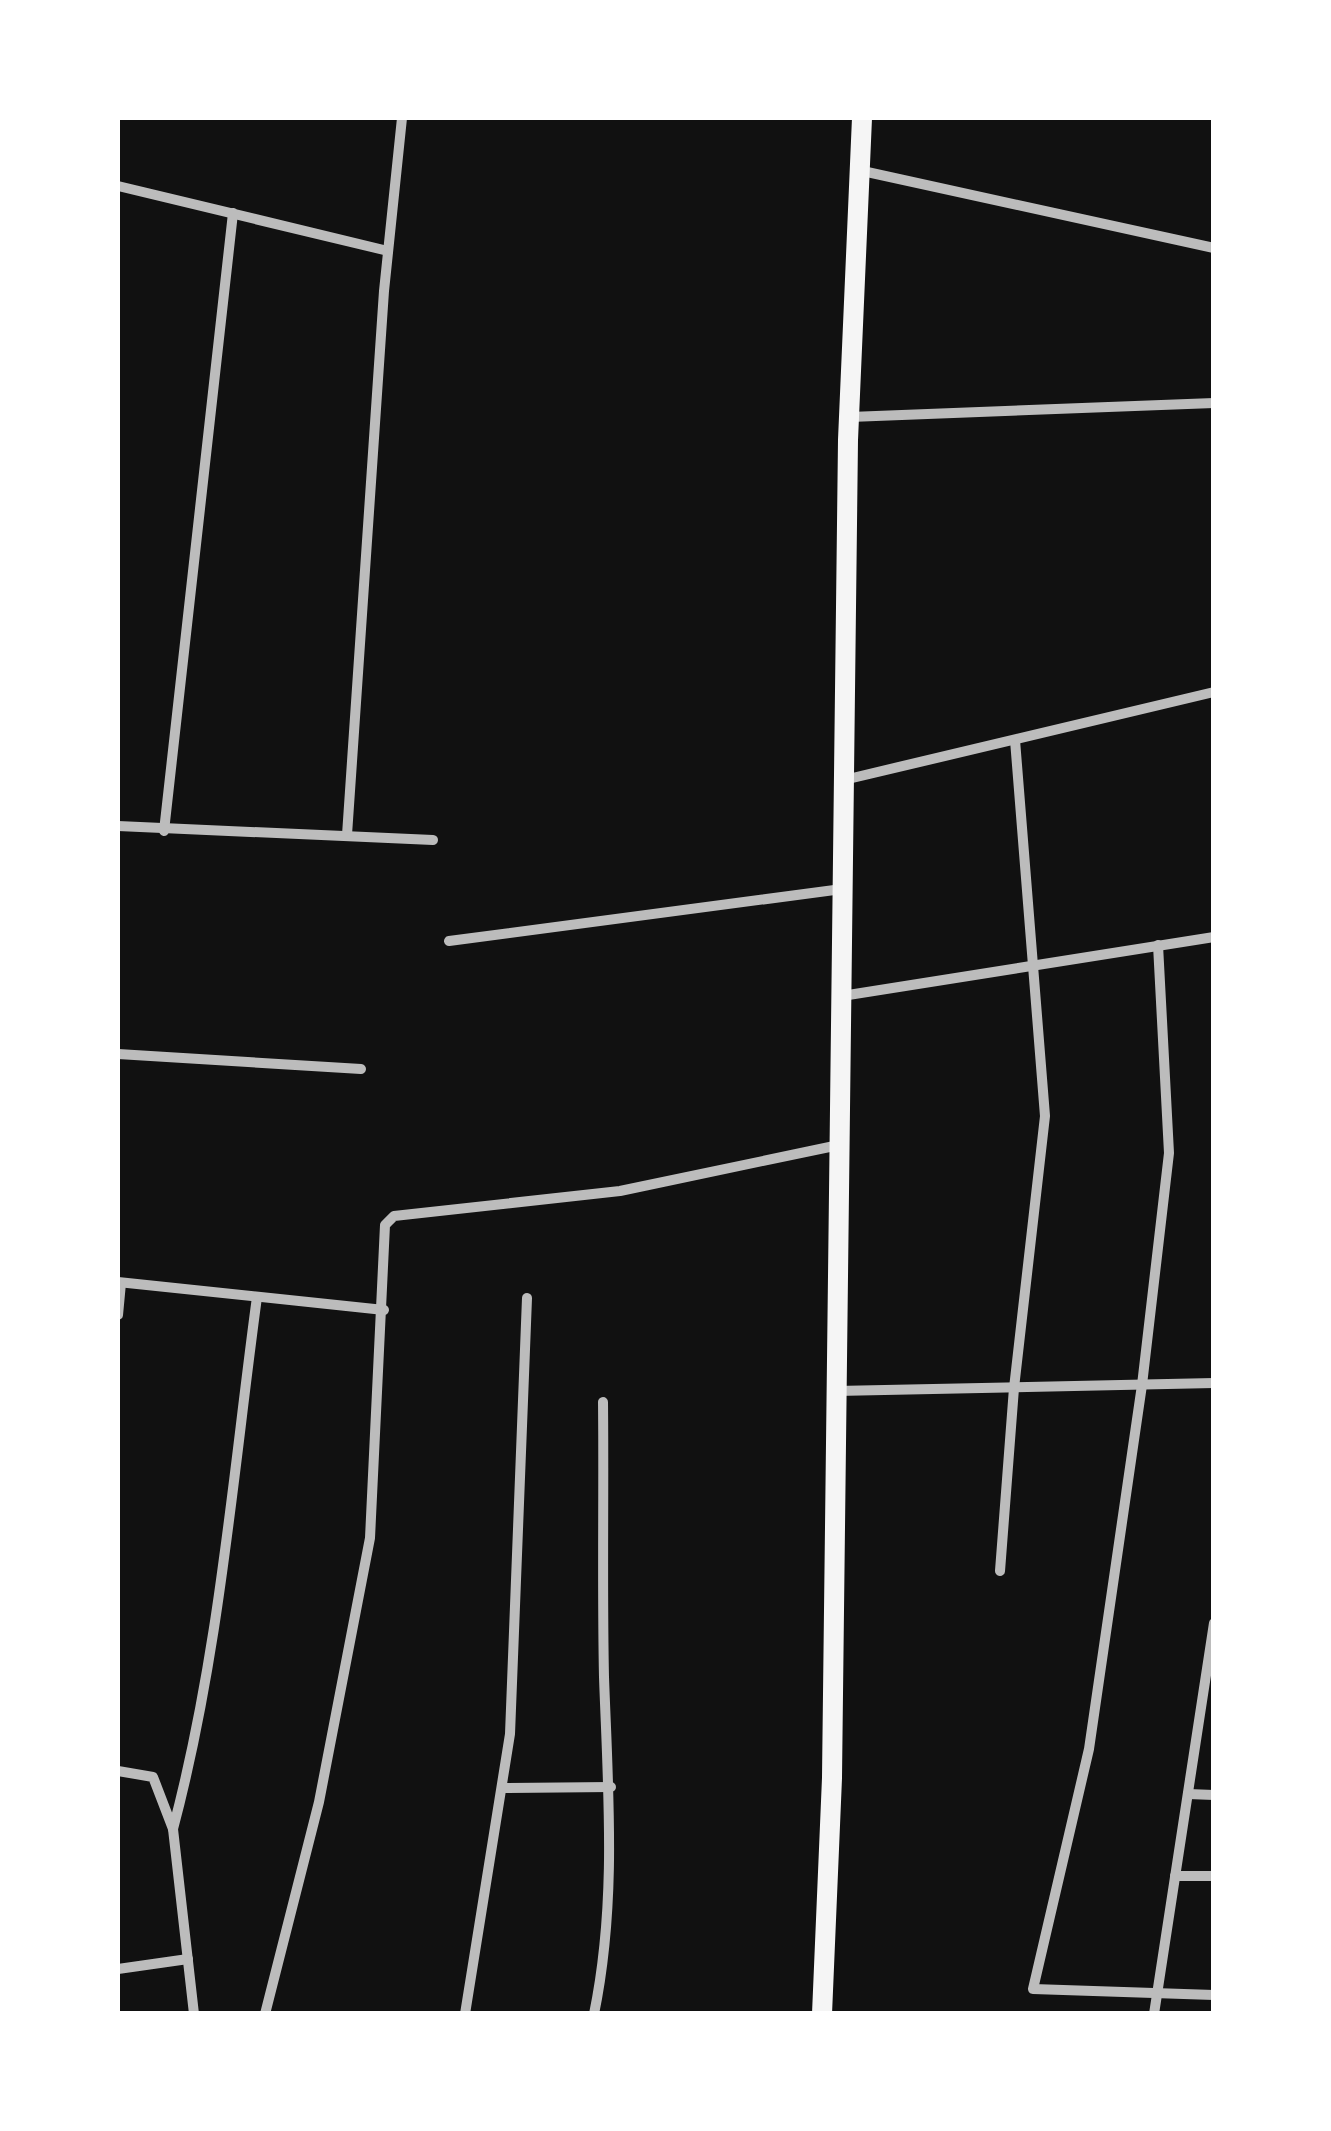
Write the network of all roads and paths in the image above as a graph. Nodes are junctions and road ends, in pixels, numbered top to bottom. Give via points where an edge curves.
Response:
1 (402, 118) edge
2 (862, 118) edge
3 (857, 169) junction
4 (118, 186) edge
5 (233, 213) junction
6 (1214, 248) edge
7 (388, 251) junction
8 (1214, 403) edge
9 (848, 417) junction
10 (1214, 692) edge
11 (1015, 740) junction
12 (843, 780) junction
13 (118, 826) edge
14 (164, 832) junction
15 (347, 835) junction
16 (433, 840) dead end
17 (842, 888) junction
18 (1214, 936) edge
19 (449, 941) dead end
20 (1158, 945) junction
21 (1036, 966) junction
22 (841, 996) junction
23 (118, 1054) edge
24 (361, 1069) dead end
25 (839, 1145) junction
26 (119, 1282) edge
27 (257, 1297) junction
28 (527, 1298) dead end
29 (384, 1310) junction
30 (118, 1315) edge
31 (1214, 1384) edge
32 (1142, 1385) junction
33 (1014, 1388) junction
34 (836, 1391) junction
35 (603, 1402) dead end
36 (1000, 1571) dead end
37 (1214, 1623) edge
38 (118, 1771) edge
39 (610, 1786) junction
40 (502, 1788) junction
41 (1188, 1794) junction
42 (1214, 1796) edge
43 (173, 1829) junction
44 (1175, 1876) junction
45 (1214, 1876) edge
46 (188, 1959) junction
47 (118, 1969) edge
48 (1158, 1990) junction
49 (1214, 1996) edge
50 (194, 2014) edge
51 (265, 2014) edge
52 (465, 2014) edge
53 (594, 2014) edge
54 (822, 2014) edge
55 (1154, 2014) edge

1 - 7 street
2 - 3 main road
3 - 6 street
3 - 9 main road
4 - 5 street
5 - 7 street
5 - 14 street
7 - 15 street
8 - 9 street
9 - 12 main road
10 - 11 street
11 - 12 street
11 - 21 street
12 - 17 main road
13 - 14 street
14 - 15 street
15 - 16 street
17 - 19 street
17 - 22 main road
18 - 20 street
20 - 21 street
20 - 32 street via 1169,1153
21 - 22 street
21 - 33 street via 1045,1116
22 - 25 main road
23 - 24 street
25 - 29 street via 620,1191 394,1216 385,1225
25 - 34 main road
26 - 27 street
26 - 30 street
27 - 29 street
27 - 43 street via 204,1693
28 - 40 street via 510,1734
29 - 51 street via 370,1538 319,1802
31 - 32 street
32 - 33 street
32 - 48 street via 1088,1750 1033,1989
33 - 34 street
33 - 36 street
34 - 54 main road
35 - 39 street
37 - 41 street
38 - 43 street via 153,1778
39 - 40 street
39 - 53 street via 604,1966
40 - 52 street
41 - 42 street
41 - 44 street
43 - 46 street
44 - 45 street
44 - 48 street
46 - 47 street
46 - 50 street
48 - 49 street
48 - 55 street

